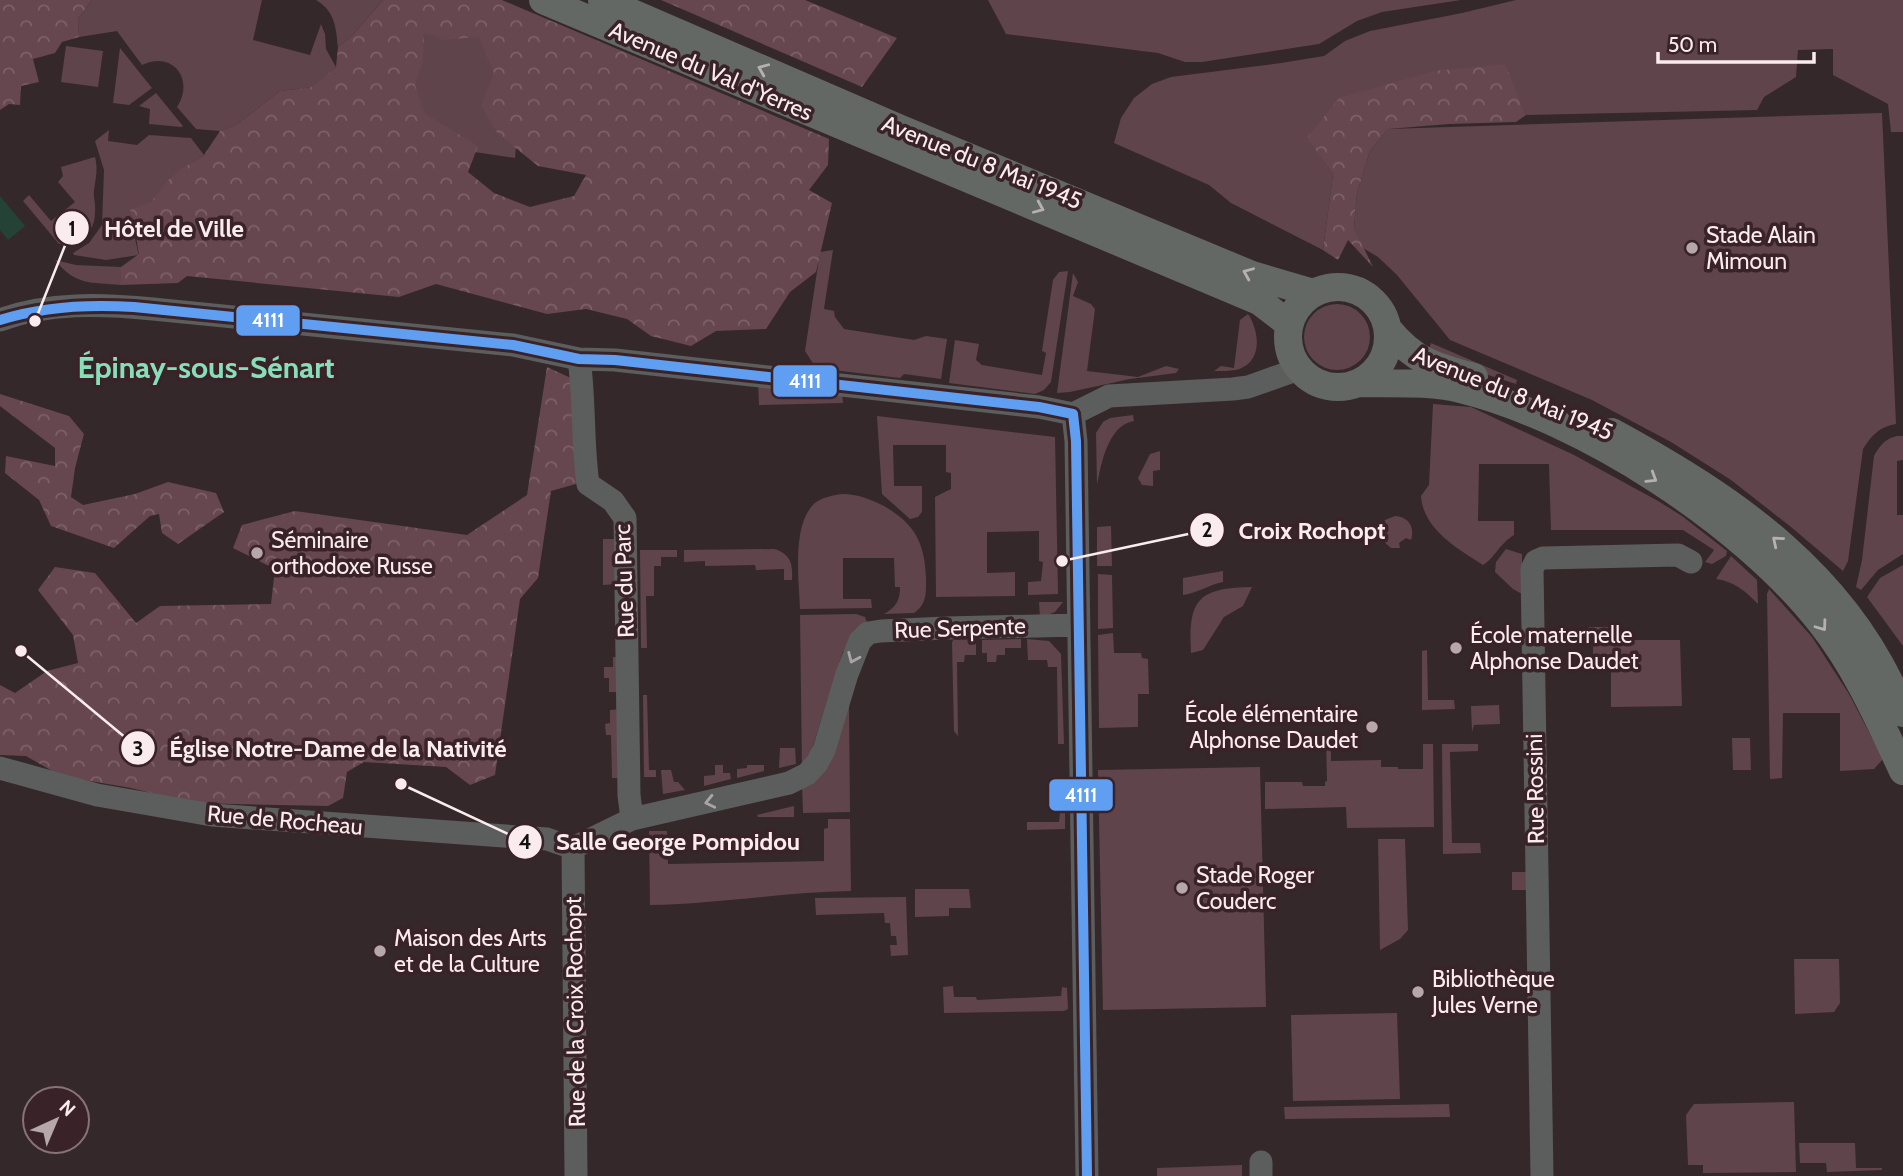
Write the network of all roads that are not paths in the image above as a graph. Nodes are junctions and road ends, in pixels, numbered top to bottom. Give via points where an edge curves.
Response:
1 (543, 0) edge
2 (602, 0) edge
3 (844, 115) junction
4 (1312, 293) junction
5 (0, 320) edge
6 (1289, 324) junction
7 (1388, 329) junction
8 (569, 357) junction
9 (1299, 369) junction
10 (1359, 383) junction
11 (1073, 414) junction
12 (1691, 562) dead end
13 (1078, 625) junction
14 (1903, 713) edge
15 (0, 768) edge
16 (1903, 771) edge
17 (639, 817) junction
18 (573, 848) junction
19 (576, 1176) edge
20 (1087, 1176) edge
21 (1542, 1176) edge

1 - 3 main road, Avenue du Val d'Yerres
3 -> 2 main road, Avenue du Val d'Yerres
4 -> 3 main road, Avenue du 8 Mai 1945 via 1268,281
3 -> 6 main road, Avenue du 8 Mai 1945 via 1259,301
4 - 6 main road
4 - 7 main road via 1328,287 1360,291 1383,313
5 - 8 street via 40,308 117,306 513,345
6 - 9 main road via 1289,351
7 - 10 main road via 1383,361
14 -> 7 main road, Avenue du 8 Mai 1945 via 1872,650 1841,604 1801,562 1719,496 1575,414 1420,359
8 - 11 street via 841,384
8 - 17 street, Rue du Parc via 584,391 588,484 613,501 625,518 629,795
9 - 10 main road via 1333,388
9 - 11 street via 1233,389 1109,396
10 -> 16 main road, Avenue du 8 Mai 1945 via 1458,388 1511,405 1626,462 1683,497 1784,579 1822,624 1866,692
11 - 13 street
12 - 21 street, Rue Rossini via 1678,555 1544,558 1535,561 1532,569
13 -> 17 street, Rue Serpente via 868,634 860,641 846,674 824,750 807,774 789,783
13 - 20 street
15 - 18 street, Rue de Rocheau via 97,795 212,815 547,839
17 - 18 street, Rue Serpente
18 - 19 street, Rue de la Croix Rochopt

